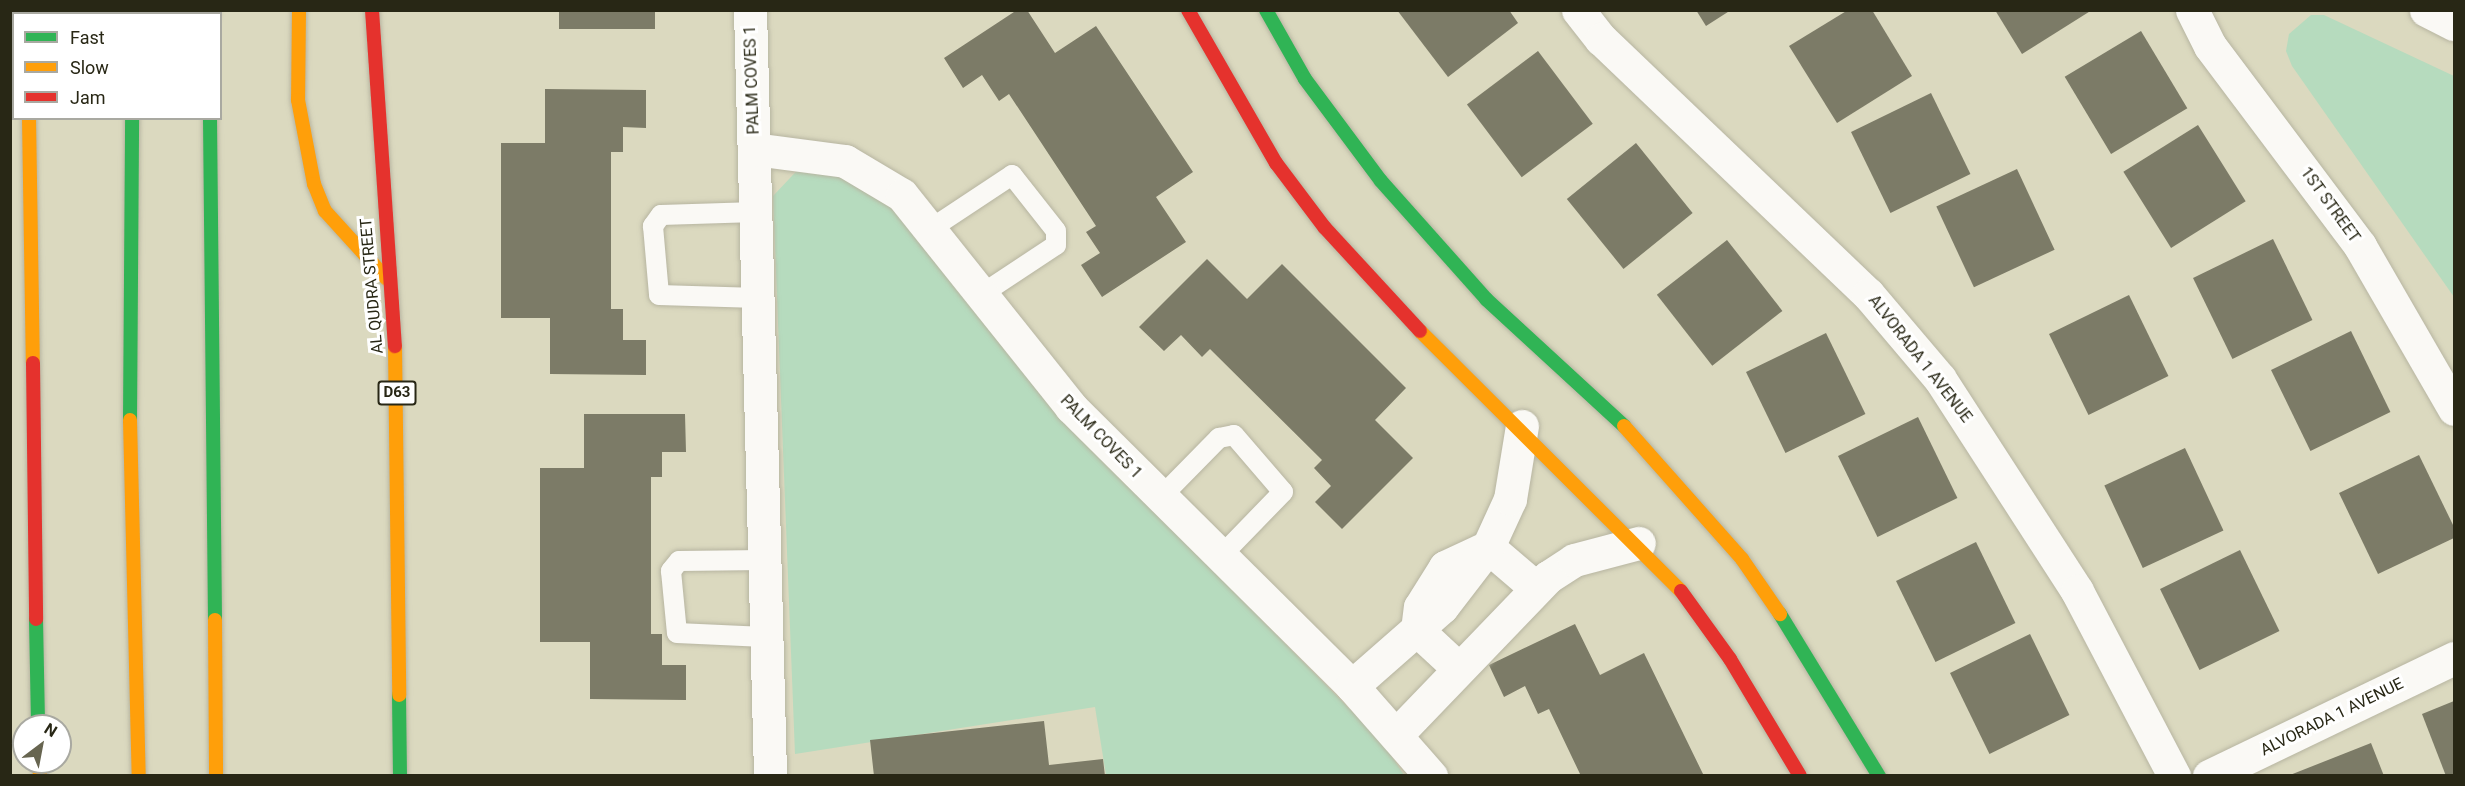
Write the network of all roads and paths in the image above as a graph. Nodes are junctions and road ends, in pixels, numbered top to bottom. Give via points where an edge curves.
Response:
1 (299, 10) edge
2 (372, 10) edge
3 (750, 10) edge
4 (1188, 10) edge
5 (1266, 10) edge
6 (1578, 10) edge
7 (2192, 10) edge
8 (2426, 10) edge
9 (2454, 24) edge
10 (29, 120) edge
11 (132, 120) edge
12 (210, 120) edge
13 (754, 149) junction
14 (756, 212) junction
15 (932, 228) junction
16 (386, 278) junction
17 (980, 296) junction
18 (758, 298) junction
19 (2454, 409) edge
20 (1522, 426) junction
21 (1161, 497) junction
22 (1639, 543) junction
23 (1488, 547) junction
24 (1221, 556) junction
25 (764, 560) junction
26 (1536, 588) junction
27 (1417, 630) junction
28 (765, 638) junction
29 (2454, 658) edge
30 (1458, 668) junction
31 (1352, 686) junction
32 (38, 714) edge
33 (1397, 734) junction
34 (139, 776) edge
35 (216, 776) edge
36 (400, 776) edge
37 (770, 776) edge
38 (1431, 776) edge
39 (1800, 776) edge
40 (1879, 776) edge
41 (2174, 776) edge
42 (2209, 776) edge

1 - 16 main road via 298,100 314,184 325,211
2 - 16 main road, AL QUDRA STREET / D63
3 - 13 street, PALM COVES 1
4 - 20 main road via 1276,163 1325,228 1378,289
5 - 40 main road via 1305,79 1381,181 1486,299 1622,423 1742,559 1794,633
6 - 41 street, ALVORADA 1 AVENUE via 1601,39 1868,294 1940,379 2077,591
7 - 19 street, 1ST STREET via 2210,46 2360,246
8 - 9 street
10 - 32 main road
11 - 34 main road via 128,329
12 - 35 main road via 208,338
13 - 14 street, PALM COVES 1
13 - 15 street, PALM COVES 1 via 824,155 866,170 902,195
14 - 18 street, PALM COVES 1
14 - 18 lane via 661,215 653,226 659,295
15 - 17 street, PALM COVES 1
15 - 17 lane via 1012,175 1056,231 1056,245
16 - 36 main road, AL QUDRA STREET / D63 via 398,432
17 - 21 street, PALM COVES 1 via 1071,407
18 - 25 street, PALM COVES 1
20 - 22 main road
20 - 23 street via 1510,499
21 - 24 street, PALM COVES 1
21 - 24 lane via 1219,438 1234,435 1283,492
22 - 26 street via 1574,560
22 - 39 main road via 1730,659
23 - 26 street
23 - 27 street
24 - 31 street, PALM COVES 1
25 - 28 street, PALM COVES 1
25 - 28 lane via 679,561 671,571 676,633
26 - 30 street
27 - 30 street
27 - 31 street
28 - 37 street, PALM COVES 1
29 - 42 street, ALVORADA 1 AVENUE
30 - 33 street
31 - 33 street, PALM COVES 1
33 - 38 street, PALM COVES 1

